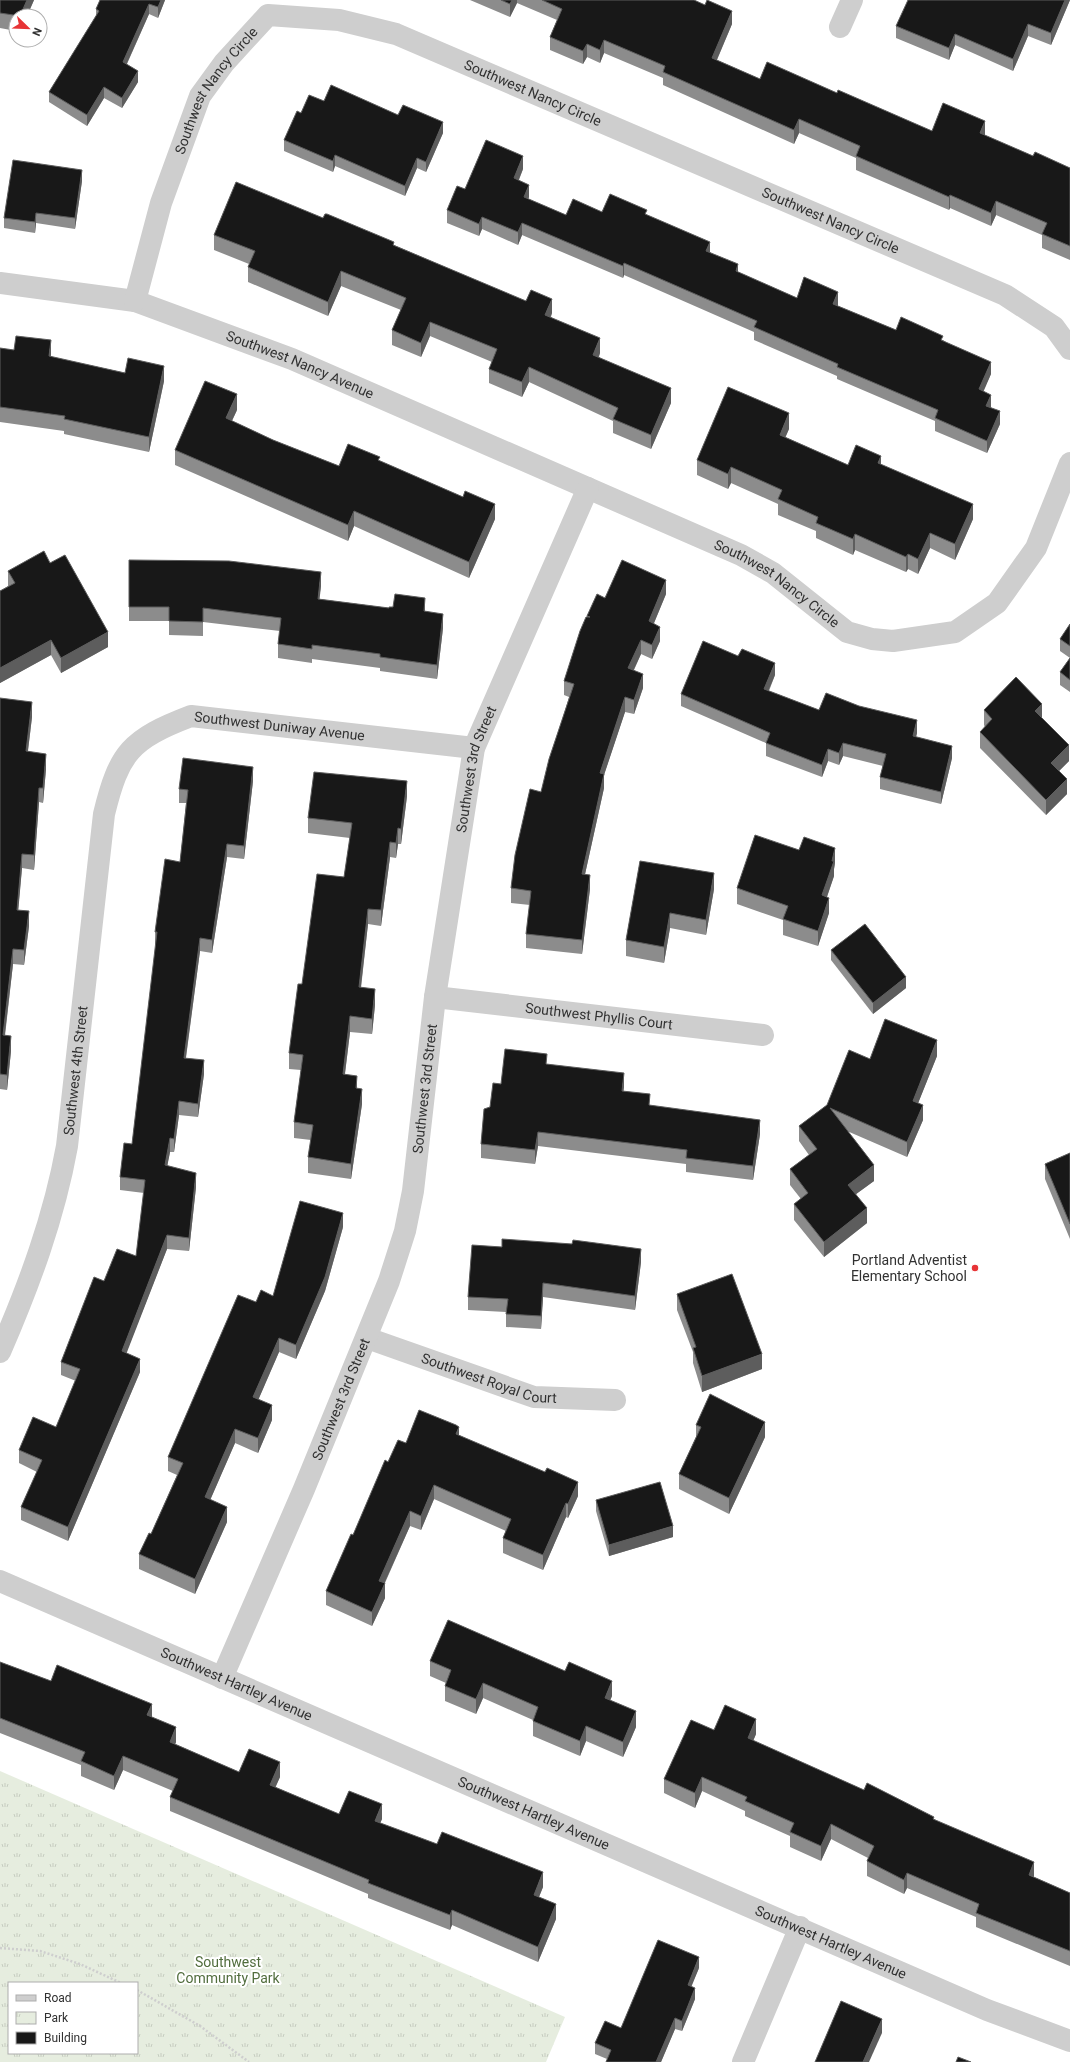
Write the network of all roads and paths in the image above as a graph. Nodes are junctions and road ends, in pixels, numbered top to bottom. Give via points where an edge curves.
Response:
1 (852, 0) edge
2 (840, 27) dead end
3 (0, 283) edge
4 (135, 301) junction
5 (1070, 349) edge
6 (1070, 463) edge
7 (588, 488) junction
8 (474, 748) junction
9 (112, 781) joint
10 (435, 997) junction
11 (763, 1035) dead end
12 (367, 1338) junction
13 (0, 1352) edge
14 (615, 1400) dead end
15 (0, 1581) edge
16 (222, 1678) junction
17 (800, 1927) junction
18 (0, 1948) edge
19 (119, 1982) edge
20 (138, 1991) edge
21 (1070, 2041) edge
22 (249, 2062) edge
23 (743, 2062) edge

1 - 2 street
3 - 4 street, Southwest Nancy Avenue
4 - 5 street, Southwest Nancy Circle via 161,203 200,96 224,63 268,16 339,20 396,34 1005,295 1054,327
4 - 7 street, Southwest Nancy Avenue via 292,359
6 - 7 street, Southwest Nancy Circle via 1036,548 997,602 955,632 893,641 872,639 847,632 773,573 741,555
7 - 8 street, Southwest 3rd Street
8 - 9 street, Southwest Duniway Avenue via 191,716 164,726 143,739 125,755
8 - 10 street, Southwest 3rd Street
9 - 13 street, Southwest 4th Street via 104,814 60,1186 46,1233
10 - 11 street, Southwest Phyllis Court
10 - 12 street, Southwest 3rd Street via 413,1191 389,1281
12 - 14 street, Southwest Royal Court via 534,1397
12 - 16 street, Southwest 3rd Street
15 - 16 street, Southwest Hartley Avenue
16 - 17 street, Southwest Hartley Avenue
17 - 21 street, Southwest Hartley Avenue via 987,2010
17 - 23 street
18 - 19 path via 40,1951 80,1964
20 - 22 path via 200,2026

